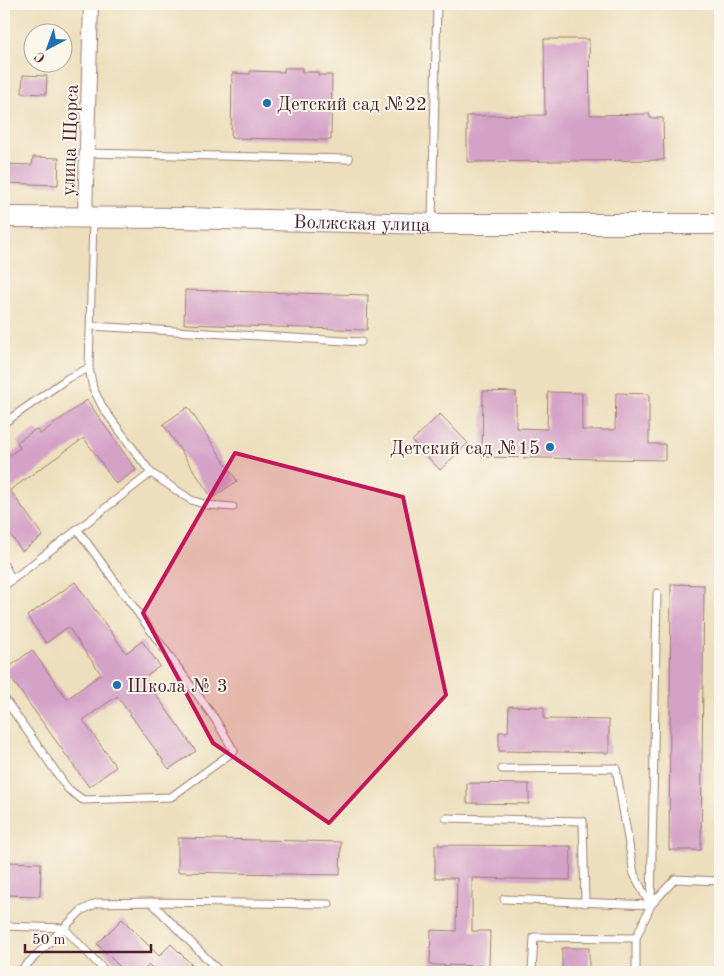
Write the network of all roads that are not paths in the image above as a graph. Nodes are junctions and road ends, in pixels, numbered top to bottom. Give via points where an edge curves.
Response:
1 (91, 4) edge
2 (437, 4) edge
3 (87, 153) junction
4 (349, 159) dead end
5 (4, 217) edge
6 (89, 217) junction
7 (432, 224) junction
8 (720, 224) edge
9 (91, 326) junction
10 (361, 342) dead end
11 (89, 368) junction
12 (4, 423) edge
13 (151, 473) junction
14 (233, 507) dead end
15 (77, 529) junction
16 (4, 565) edge
17 (12, 579) junction
18 (4, 586) edge
19 (657, 593) dead end
20 (4, 698) edge
21 (502, 769) dead end
22 (446, 818) dead end
23 (720, 881) edge
24 (504, 899) dead end
25 (151, 902) junction
26 (585, 902) junction
27 (329, 904) dead end
28 (651, 905) junction
29 (4, 926) edge
30 (64, 928) junction
31 (636, 938) junction
32 (19, 972) edge
33 (106, 972) edge
34 (220, 972) edge
35 (532, 972) edge
36 (636, 972) edge

1 - 3 street, улица Щорса
2 - 7 lane
3 - 4 lane
3 - 6 street, улица Щорса
5 - 6 street, Волжская улица
6 - 7 street, Волжская улица
6 - 9 lane
7 - 8 street, Волжская улица
9 - 10 lane
9 - 11 lane
11 - 12 lane via 68,378
11 - 13 lane via 93,388 103,408
13 - 14 lane via 190,500
13 - 15 lane
15 - 17 lane
15 - 20 lane via 215,719 234,751 171,797 83,800 68,789
16 - 17 lane
17 - 18 lane
19 - 28 lane
21 - 28 lane via 616,768 634,874
22 - 26 lane via 584,821
23 - 28 lane via 675,879
24 - 26 lane
25 - 27 lane
25 - 30 lane via 97,903
25 - 34 lane
26 - 28 lane
28 - 31 lane
29 - 30 lane
30 - 32 lane
30 - 33 lane
31 - 35 lane via 534,937
31 - 36 lane

